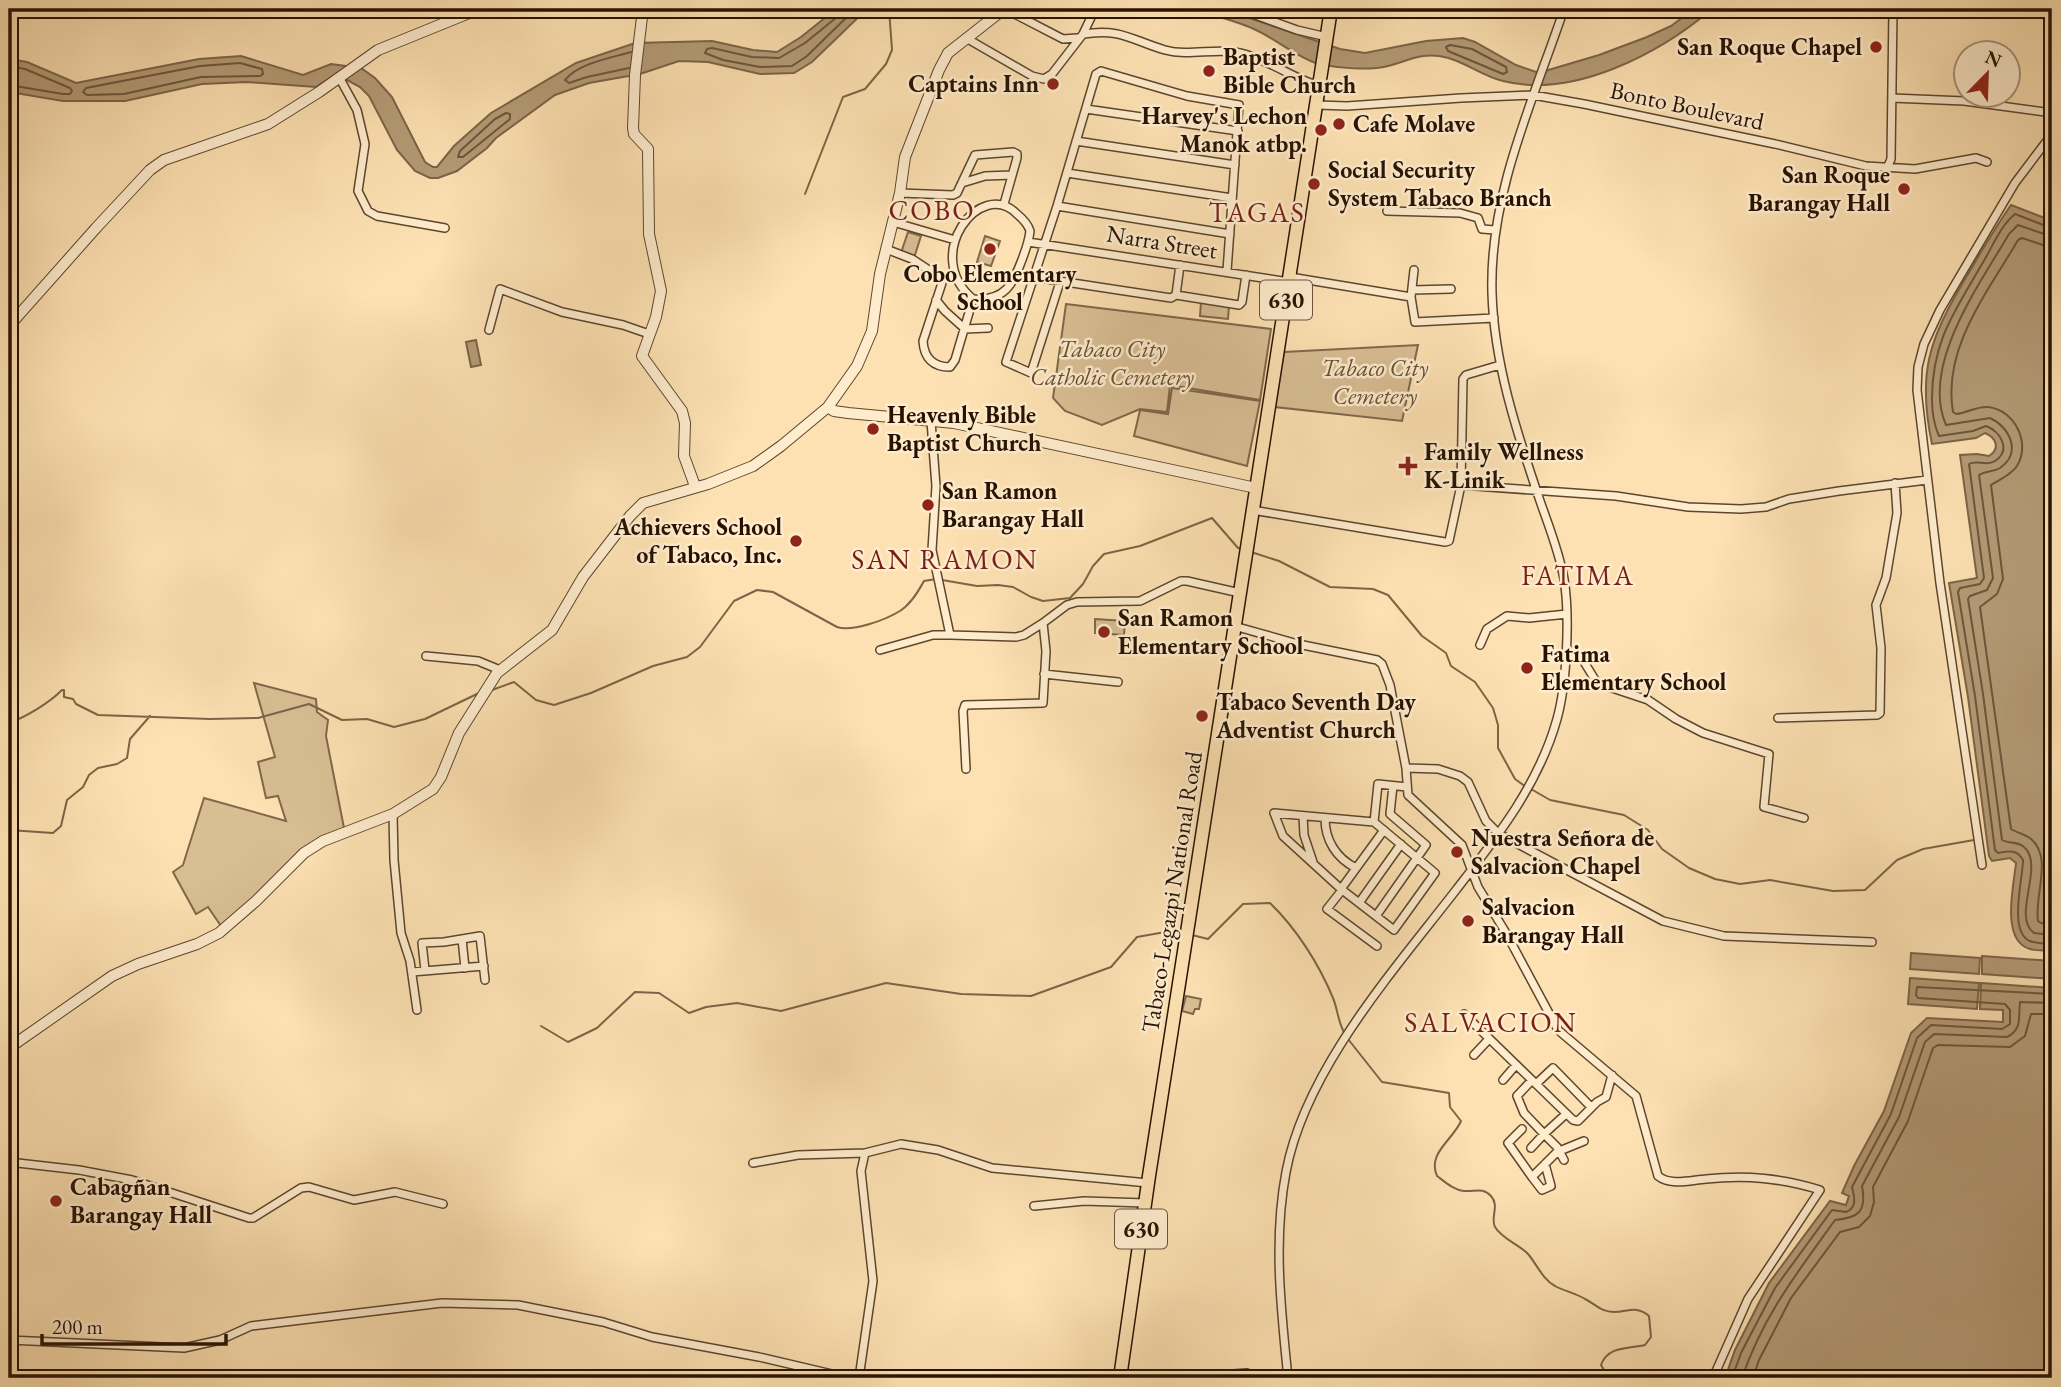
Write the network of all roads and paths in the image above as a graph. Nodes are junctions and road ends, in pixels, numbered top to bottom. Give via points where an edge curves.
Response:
1 (479, 9) edge
2 (643, 9) edge
3 (1004, 9) edge
4 (1095, 9) edge
5 (1239, 9) edge
6 (1331, 9) edge
7 (1564, 9) edge
8 (1893, 9) edge
9 (1080, 36) junction
10 (965, 38) junction
11 (1327, 38) junction
12 (342, 76) junction
13 (1320, 86) junction
14 (1534, 92) junction
15 (1892, 98) junction
16 (1317, 105) junction
17 (1086, 109) junction
18 (2052, 113) edge
19 (1238, 131) junction
20 (2052, 134) edge
21 (1076, 141) junction
22 (1987, 162) dead end
23 (1235, 165) junction
24 (1888, 166) junction
25 (1067, 173) junction
26 (1013, 175) junction
27 (961, 183) junction
28 (900, 193) junction
29 (1232, 198) junction
30 (1004, 204) junction
31 (1057, 205) junction
32 (1387, 211) dead end
33 (893, 222) junction
34 (444, 228) dead end
35 (1495, 230) junction
36 (1230, 234) junction
37 (955, 240) junction
38 (1028, 242) junction
39 (1044, 244) junction
40 (886, 249) junction
41 (1180, 265) junction
42 (1414, 270) dead end
43 (1227, 271) junction
44 (954, 275) junction
45 (1246, 275) junction
46 (1033, 277) junction
47 (941, 278) junction
48 (1290, 279) junction
49 (1060, 282) junction
50 (1451, 289) dead end
51 (1411, 293) junction
52 (1176, 295) junction
53 (973, 299) junction
54 (936, 300) junction
55 (1494, 318) junction
56 (9, 326) edge
57 (988, 328) dead end
58 (965, 329) junction
59 (489, 330) dead end
60 (649, 334) junction
61 (1500, 365) junction
62 (828, 407) junction
63 (930, 421) junction
64 (1927, 480) junction
65 (1895, 483) junction
66 (1461, 485) junction
67 (695, 486) junction
68 (1256, 488) junction
69 (1536, 489) junction
70 (1252, 510) junction
71 (1240, 593) junction
72 (1567, 614) junction
73 (1043, 623) junction
74 (1234, 626) junction
75 (950, 635) junction
76 (1480, 645) dead end
77 (880, 650) dead end
78 (1566, 655) junction
79 (426, 656) dead end
80 (499, 670) junction
81 (1044, 674) junction
82 (1118, 682) dead end
83 (1778, 718) dead end
84 (1406, 768) junction
85 (966, 769) dead end
86 (1393, 786) junction
87 (1407, 787) junction
88 (393, 814) junction
89 (1304, 816) junction
90 (1325, 817) junction
91 (1804, 818) dead end
92 (1374, 822) junction
93 (1384, 830) junction
94 (1499, 834) junction
95 (1401, 844) junction
96 (1418, 858) junction
97 (1314, 864) junction
98 (1982, 865) dead end
99 (1356, 868) junction
100 (1472, 869) junction
101 (1342, 889) junction
102 (1359, 903) junction
103 (1376, 916) junction
104 (462, 939) junction
105 (1872, 942) dead end
106 (1377, 946) dead end
107 (484, 966) junction
108 (465, 968) junction
109 (425, 970) junction
110 (412, 972) junction
111 (485, 980) dead end
112 (417, 1010) dead end
113 (1464, 1014) dead end
114 (1489, 1039) junction
115 (9, 1048) edge
116 (1474, 1055) dead end
117 (1516, 1065) junction
118 (1612, 1075) junction
119 (1503, 1080) dead end
120 (1534, 1082) junction
121 (1591, 1107) junction
122 (1566, 1114) junction
123 (1522, 1129) dead end
124 (1544, 1135) junction
125 (1584, 1141) dead end
126 (1531, 1148) dead end
127 (865, 1153) junction
128 (1562, 1156) junction
129 (9, 1162) edge
130 (753, 1164) dead end
131 (1545, 1164) junction
132 (1532, 1177) junction
133 (1148, 1183) junction
134 (1551, 1186) junction
135 (1553, 1194) dead end
136 (1145, 1203) junction
137 (443, 1204) dead end
138 (1034, 1206) dead end
139 (9, 1340) edge
140 (849, 1378) edge
141 (859, 1378) edge
142 (1120, 1378) edge
143 (1176, 1378) edge
144 (1247, 1378) edge
145 (1288, 1378) edge
146 (1713, 1378) edge

1 - 12 street via 395,42
2 - 60 street via 633,128 648,149 649,234 661,291
3 - 9 street via 1063,39
3 - 10 street
4 - 9 street
5 - 11 street
6 - 11 main road, 630
7 - 14 street
8 - 15 street
9 - 10 street via 1044,79
9 - 13 street via 1110,31 1183,53 1244,53
10 - 28 street via 948,53 939,70 905,157
11 - 13 main road, Tabaco-Legazpi National Road / 630
12 - 34 street via 362,125 365,145 358,191 368,211
12 - 56 street via 268,124 164,160 150,170
13 - 16 main road, Tabaco-Legazpi National Road / 630
14 - 16 street, Bonto Boulevard
14 - 24 street, Bonto Boulevard via 1866,166
14 - 35 street
15 - 18 street via 1964,101
15 - 24 street
16 - 48 main road, Tabaco-Legazpi National Road / 630
17 - 19 street
17 - 19 street via 1096,74 1101,71 1187,96 1237,104
17 - 21 street
19 - 23 street
20 - 64 street via 2010,191 1924,344 1917,390
21 - 23 street
21 - 25 street
22 - 24 street, Bonto Boulevard via 1976,158 1915,169
23 - 29 street
25 - 29 street
25 - 31 street
26 - 27 street
26 - 27 street via 1017,154 981,154 971,160
26 - 30 street
27 - 28 street via 953,195
28 - 33 street
29 - 36 street
30 - 37 street via 974,212
30 - 38 street via 1028,225
31 - 36 street
31 - 39 street
32 - 35 street via 1460,214 1478,218 1482,229
33 - 37 street
33 - 40 street
35 - 55 street
36 - 43 street
37 - 44 street
38 - 39 street, Narra Street
38 - 53 street via 1012,286 994,296
39 - 41 street, Narra Street
39 - 46 street
40 - 47 street
40 - 62 street via 866,350
41 - 43 street, Narra Street
41 - 52 street
42 - 51 street
43 - 45 street, Narra Street
44 - 47 street
44 - 53 street
45 - 48 street, Narra Street
45 - 52 street via 1241,304
46 - 49 street
46 - 49 street via 1006,362 1031,373
47 - 54 street
48 - 51 street, Narra Street
48 - 68 main road, Tabaco-Legazpi National Road / 630
49 - 52 street via 1171,298
50 - 51 street, Narra Street
51 - 55 street via 1415,322
53 - 58 street
54 - 58 street
54 - 58 street via 923,341 928,359 945,368 954,365
55 - 61 street
57 - 58 street
59 - 60 street via 500,289 562,312
60 - 67 street via 642,356 682,411 684,456
61 - 66 street via 1462,379
61 - 69 street
62 - 63 street
62 - 67 street via 753,466
63 - 68 street
63 - 75 street via 936,486 931,540
64 - 65 street
64 - 98 street
65 - 69 street via 1741,509
65 - 83 street via 1897,513 1886,578 1876,606 1880,713
66 - 69 street
66 - 70 street via 1449,541 1445,542
67 - 80 street via 643,503 583,577 552,630
68 - 70 main road, Tabaco-Legazpi National Road / 630
69 - 72 street via 1556,547
70 - 71 main road, Tabaco-Legazpi National Road / 630
71 - 73 street via 1181,581 1140,601 1077,602
71 - 74 main road, Tabaco-Legazpi National Road / 630
72 - 76 street via 1507,616 1487,629
72 - 78 street
73 - 75 street via 1016,637
73 - 81 street
74 - 84 street via 1382,664
74 - 133 main road, Tabaco-Legazpi National Road / 630
75 - 77 street
78 - 91 street via 1581,657 1597,683 1648,699 1703,733 1769,754 1764,807
78 - 94 street via 1558,717 1526,793
79 - 80 street via 478,661
80 - 88 street via 459,733 433,789
81 - 82 street
81 - 85 street via 1043,703 965,705
84 - 87 street
84 - 94 street via 1438,769 1460,776 1468,782 1486,821
86 - 87 street
86 - 92 street via 1378,784
86 - 96 street via 1390,814 1426,845
87 - 100 street via 1410,799 1462,845
88 - 110 street via 401,933
88 - 115 street via 323,841 304,853 219,933 111,976
89 - 90 street
89 - 97 street via 1304,835
89 - 97 street via 1274,813 1283,836
90 - 92 street
90 - 99 street via 1335,852
92 - 93 street
93 - 95 street
93 - 99 street
94 - 100 street
94 - 105 street via 1663,921 1724,936
95 - 96 street
95 - 102 street
96 - 103 street
96 - 103 street via 1436,873 1394,930
97 - 101 street
99 - 101 street
100 - 118 street via 1558,1030
100 - 145 street via 1345,1040 1295,1136 1281,1209 1280,1276
101 - 102 street
101 - 106 street via 1327,909
102 - 103 street
104 - 107 street via 480,936
104 - 108 street
104 - 109 street via 422,943
107 - 108 street
107 - 111 street
108 - 109 street
109 - 110 street
110 - 112 street
113 - 114 street
114 - 116 street
114 - 117 street
117 - 119 street
117 - 120 street
118 - 121 street via 1606,1097
118 - 146 street via 1636,1096 1655,1170 1663,1180 1764,1177 1821,1190 1748,1299
120 - 121 street via 1553,1068
120 - 122 street
120 - 124 street via 1517,1096 1524,1113
121 - 122 street via 1578,1121
122 - 124 street
123 - 132 street via 1505,1146
124 - 126 street
124 - 128 street
125 - 128 street
127 - 130 street via 798,1155
127 - 133 street via 905,1144 992,1168
127 - 141 street via 861,1171 873,1281
128 - 131 street
129 - 137 street via 132,1180 248,1218 309,1187 354,1200 395,1192
131 - 132 street
131 - 134 street
132 - 134 street via 1538,1192
133 - 136 main road, Tabaco-Legazpi National Road / 630
134 - 135 street
136 - 138 street via 1084,1201
136 - 142 main road, Tabaco-Legazpi National Road / 630
139 - 140 street via 184,1348 220,1340 251,1326 442,1303 518,1305
143 - 144 street via 1247,1373

